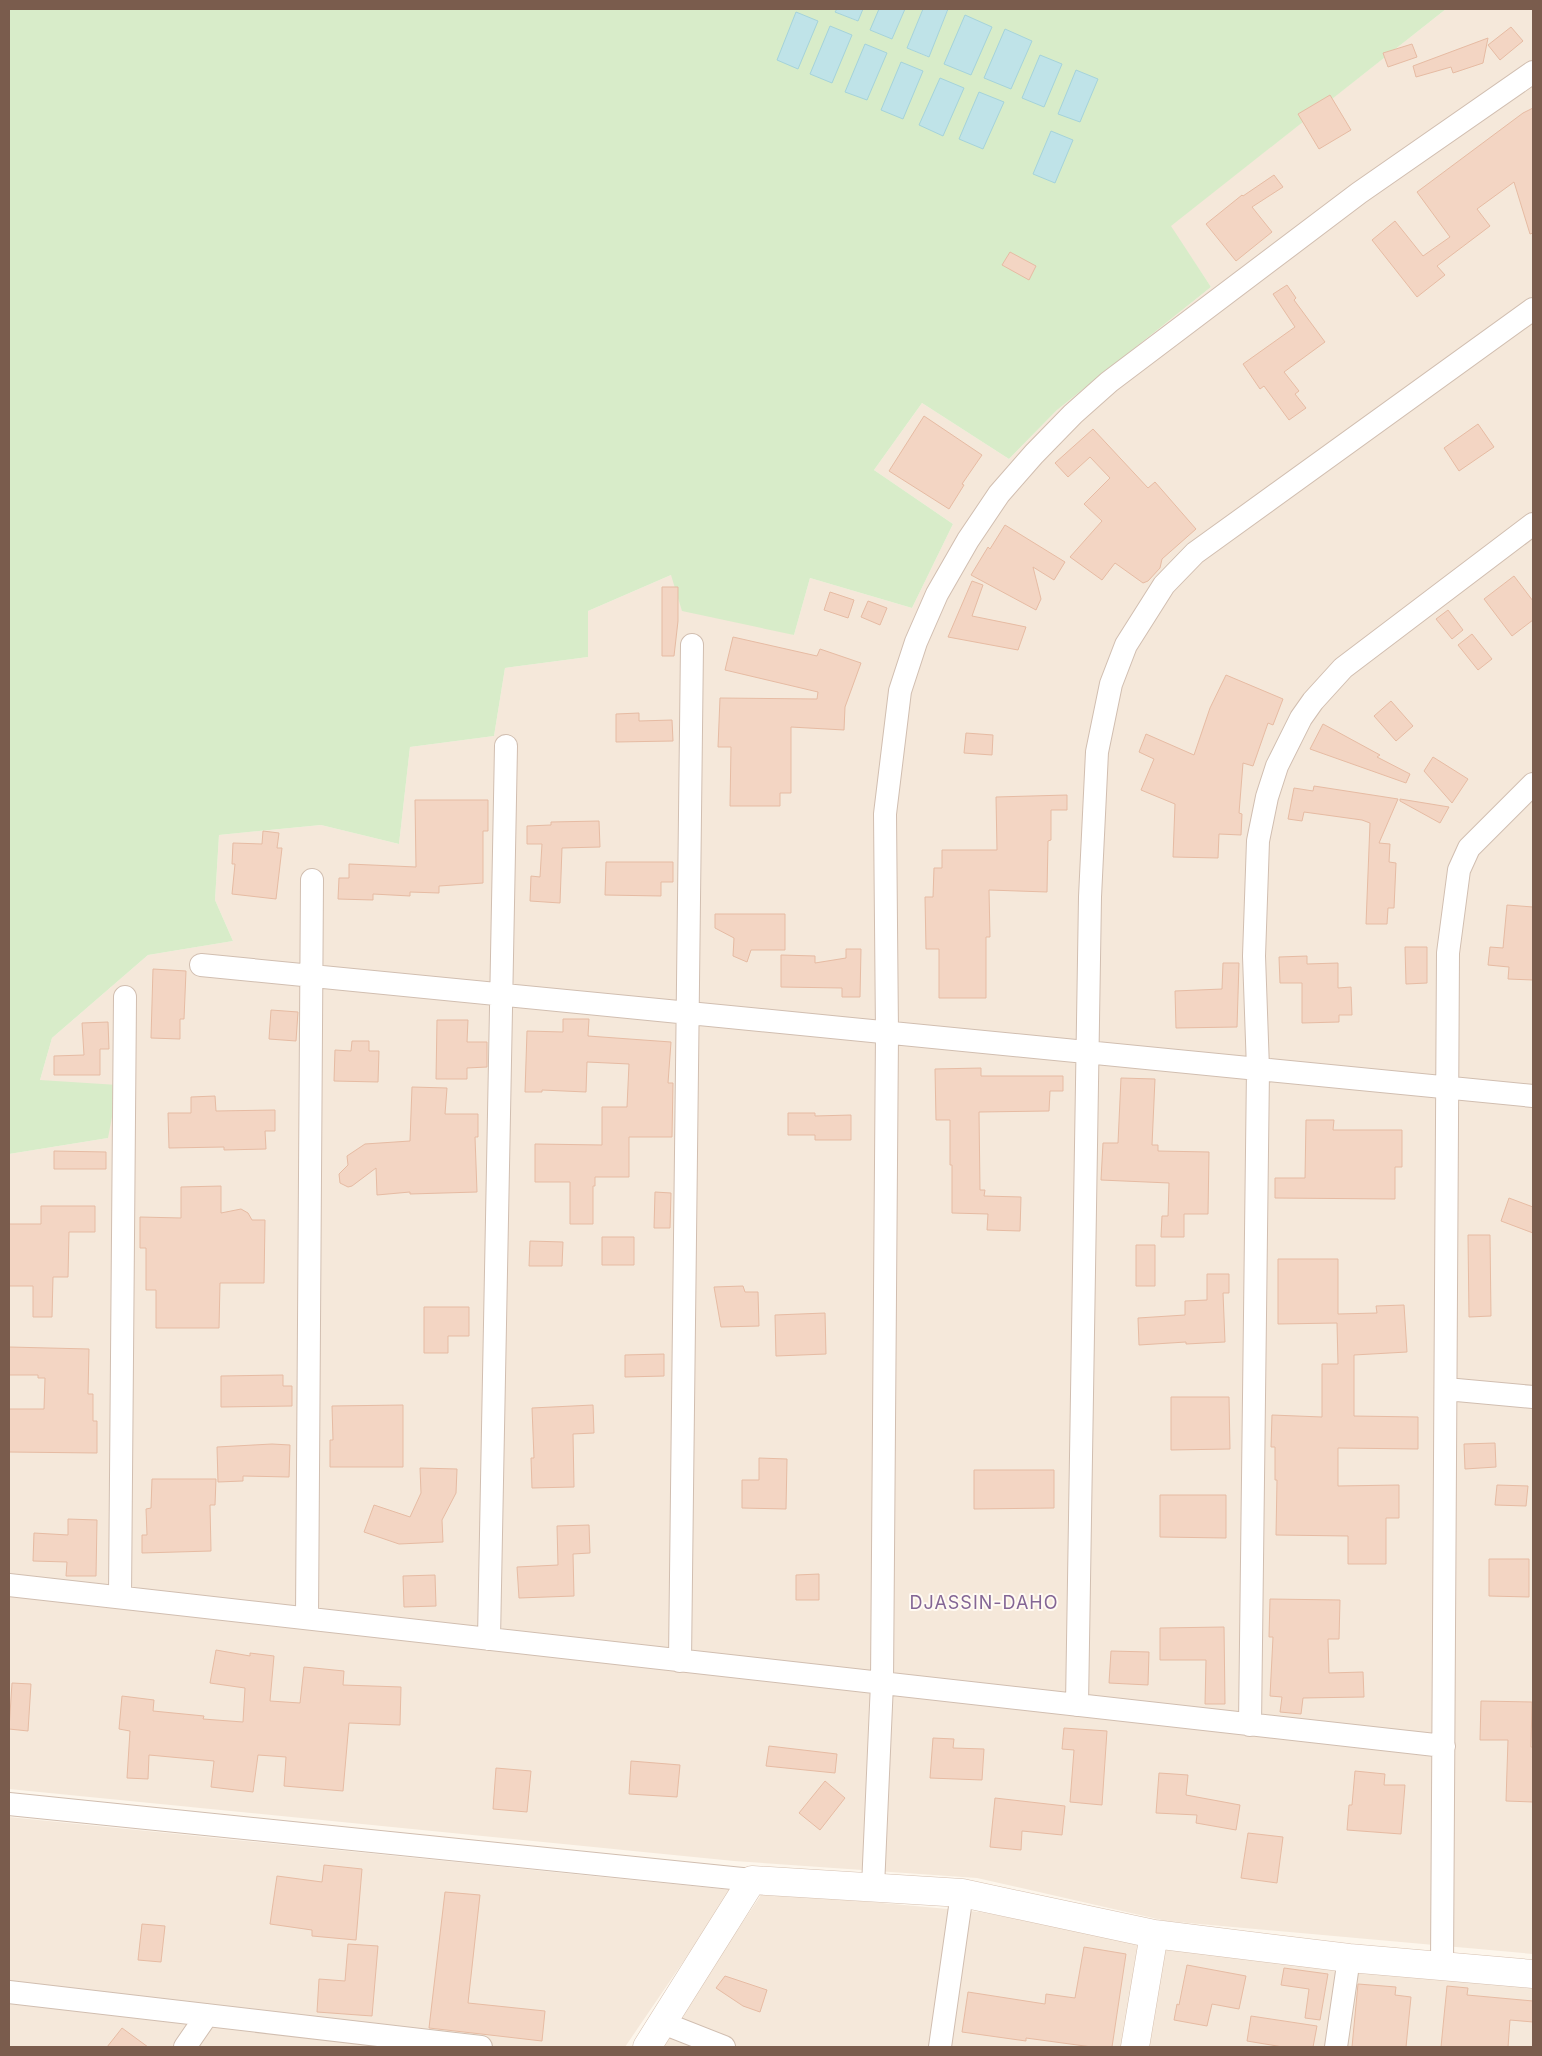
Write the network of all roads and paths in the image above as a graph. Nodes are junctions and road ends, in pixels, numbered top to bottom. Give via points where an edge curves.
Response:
1 (1533, 72) edge
2 (1533, 309) edge
3 (1533, 524) edge
4 (692, 645) dead end
5 (506, 746) dead end
6 (1533, 784) edge
7 (312, 880) dead end
8 (201, 964) dead end
9 (310, 977) junction
10 (501, 995) junction
11 (125, 997) dead end
12 (687, 1014) junction
13 (887, 1033) junction
14 (1086, 1053) junction
15 (1258, 1069) junction
16 (1449, 1088) junction
17 (1533, 1096) edge
18 (1446, 1389) junction
19 (1533, 1397) edge
20 (9, 1585) edge
21 (120, 1597) junction
22 (307, 1618) junction
23 (489, 1639) junction
24 (680, 1661) junction
25 (882, 1683) junction
26 (1077, 1706) junction
27 (1250, 1725) junction
28 (1444, 1746) junction
29 (9, 1804) edge
30 (752, 1880) junction
31 (873, 1886) junction
32 (962, 1893) junction
33 (1154, 1934) junction
34 (1349, 1958) junction
35 (1442, 1967) junction
36 (1533, 1974) edge
37 (9, 1992) edge
38 (208, 2015) junction
39 (663, 2024) junction
40 (403, 2043) edge
41 (186, 2047) edge
42 (481, 2047) edge
43 (647, 2047) edge
44 (724, 2047) edge
45 (940, 2047) edge
46 (1135, 2047) edge
47 (1336, 2047) edge

1 - 13 street via 1359,192 1109,382 1073,414 999,494 937,594 916,642 900,692 885,814
2 - 14 street via 1195,553 1164,585 1142,618 1126,645 1110,684 1097,752
3 - 15 street via 1343,668 1313,701 1291,736 1272,781 1258,841 1254,956
4 - 12 street
5 - 10 street
6 - 16 street via 1469,848 1459,870 1448,953
7 - 9 street
8 - 9 street
9 - 10 street
9 - 22 street
10 - 12 street
10 - 23 street
11 - 21 street
12 - 13 street
12 - 24 street
13 - 14 street
13 - 25 street
14 - 15 street
14 - 26 street
15 - 16 street
15 - 27 street
16 - 17 street
16 - 18 street
18 - 19 street
18 - 28 street
20 - 21 street
21 - 22 street
22 - 23 street
23 - 24 street
24 - 25 street
25 - 26 street
25 - 31 street
26 - 27 street
27 - 28 street
28 - 35 street
29 - 30 street
30 - 31 street
30 - 39 street
31 - 32 street
32 - 33 street
32 - 45 street
33 - 34 street
33 - 46 street
34 - 35 street
34 - 47 street
35 - 36 street
37 - 38 street
38 - 40 street
38 - 41 street
39 - 43 street
39 - 44 street
40 - 42 street

